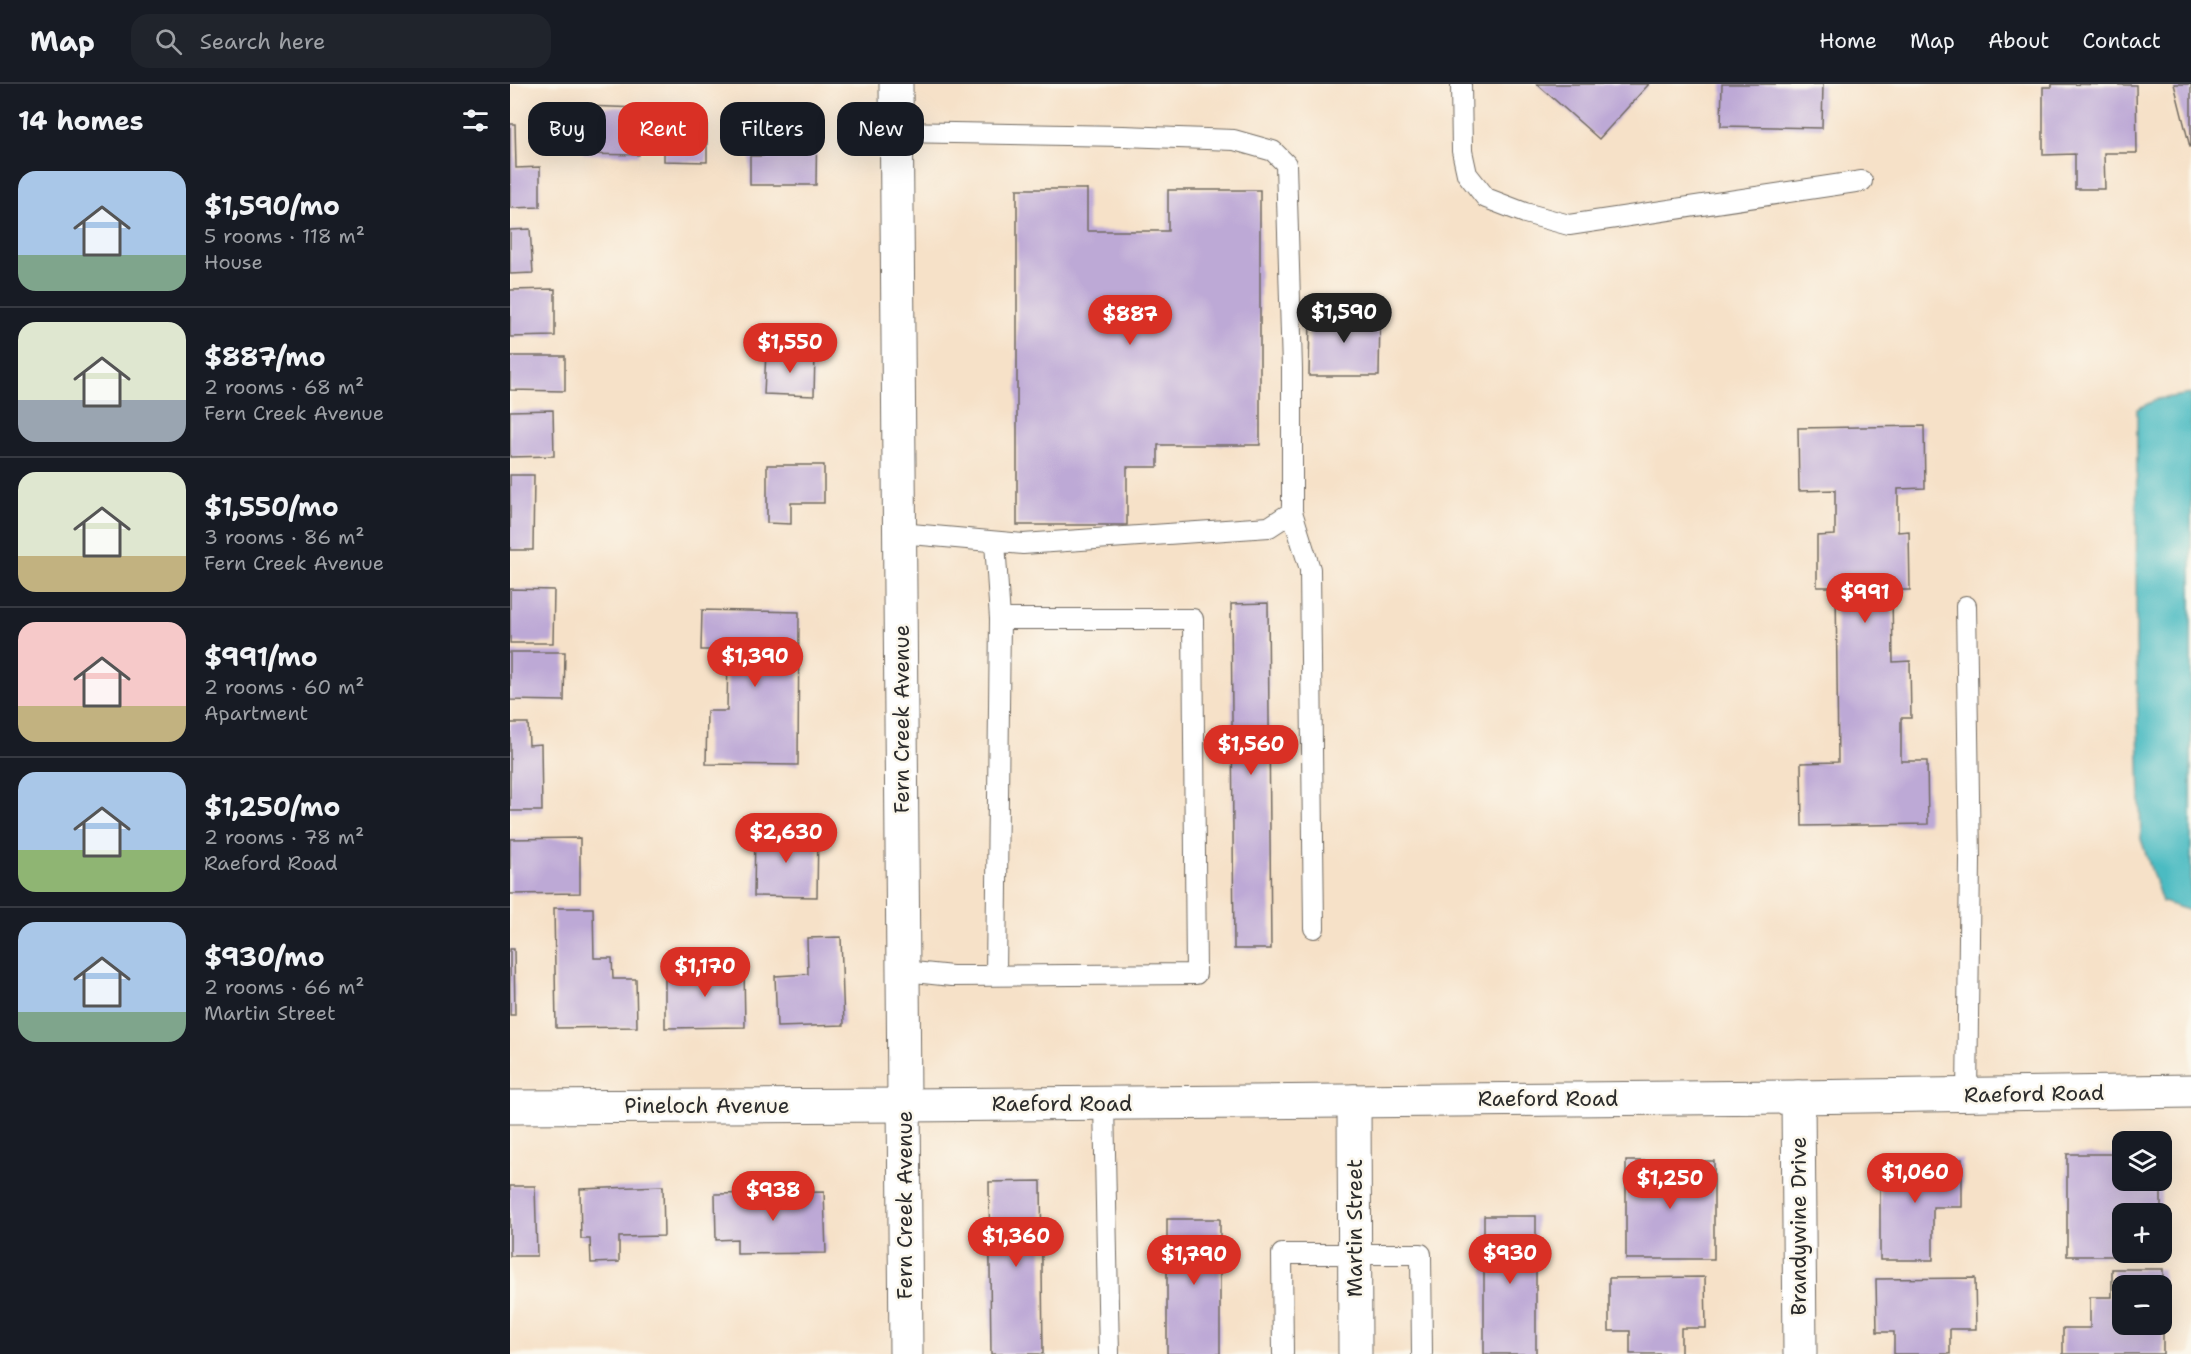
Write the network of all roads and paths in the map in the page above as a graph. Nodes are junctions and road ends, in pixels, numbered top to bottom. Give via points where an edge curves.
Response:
1 (896, 84) edge
2 (1461, 84) edge
3 (896, 102) edge
4 (924, 132) edge
5 (896, 156) edge
6 (1862, 181) dead end
7 (1292, 512) junction
8 (900, 533) junction
9 (995, 542) junction
10 (1966, 606) dead end
11 (1000, 619) junction
12 (1314, 928) dead end
13 (903, 970) junction
14 (996, 975) junction
15 (2191, 1091) edge
16 (1967, 1095) junction
17 (1798, 1097) junction
18 (1354, 1101) junction
19 (1104, 1103) junction
20 (905, 1105) junction
21 (510, 1107) edge
22 (1355, 1253) junction
23 (906, 1354) edge
24 (1109, 1354) edge
25 (1283, 1354) edge
26 (1355, 1354) edge
27 (1422, 1354) edge
28 (1800, 1354) edge

1 - 3 street, Fern Creek Avenue
2 - 6 lane via 1462,151 1467,174 1486,198 1569,225
4 - 7 lane via 1234,140 1273,151 1286,164
5 - 8 street, Fern Creek Avenue
7 - 9 lane via 1269,527 1023,544
7 - 12 lane via 1310,569
8 - 9 lane
8 - 13 street, Fern Creek Avenue
9 - 11 lane
10 - 16 lane via 1970,860
11 - 14 lane
11 - 14 lane via 1193,619 1196,974
13 - 14 lane
13 - 20 street, Fern Creek Avenue
15 - 16 street, Raeford Road
16 - 17 street, Raeford Road
17 - 18 street, Raeford Road
17 - 28 street, Brandywine Drive
18 - 19 street, Raeford Road
18 - 22 street, Martin Street
19 - 20 street, Raeford Road
19 - 24 lane
20 - 21 street, Pineloch Avenue
20 - 23 street, Fern Creek Avenue
22 - 25 lane via 1282,1254
22 - 26 street, Martin Street
22 - 27 lane via 1421,1254

